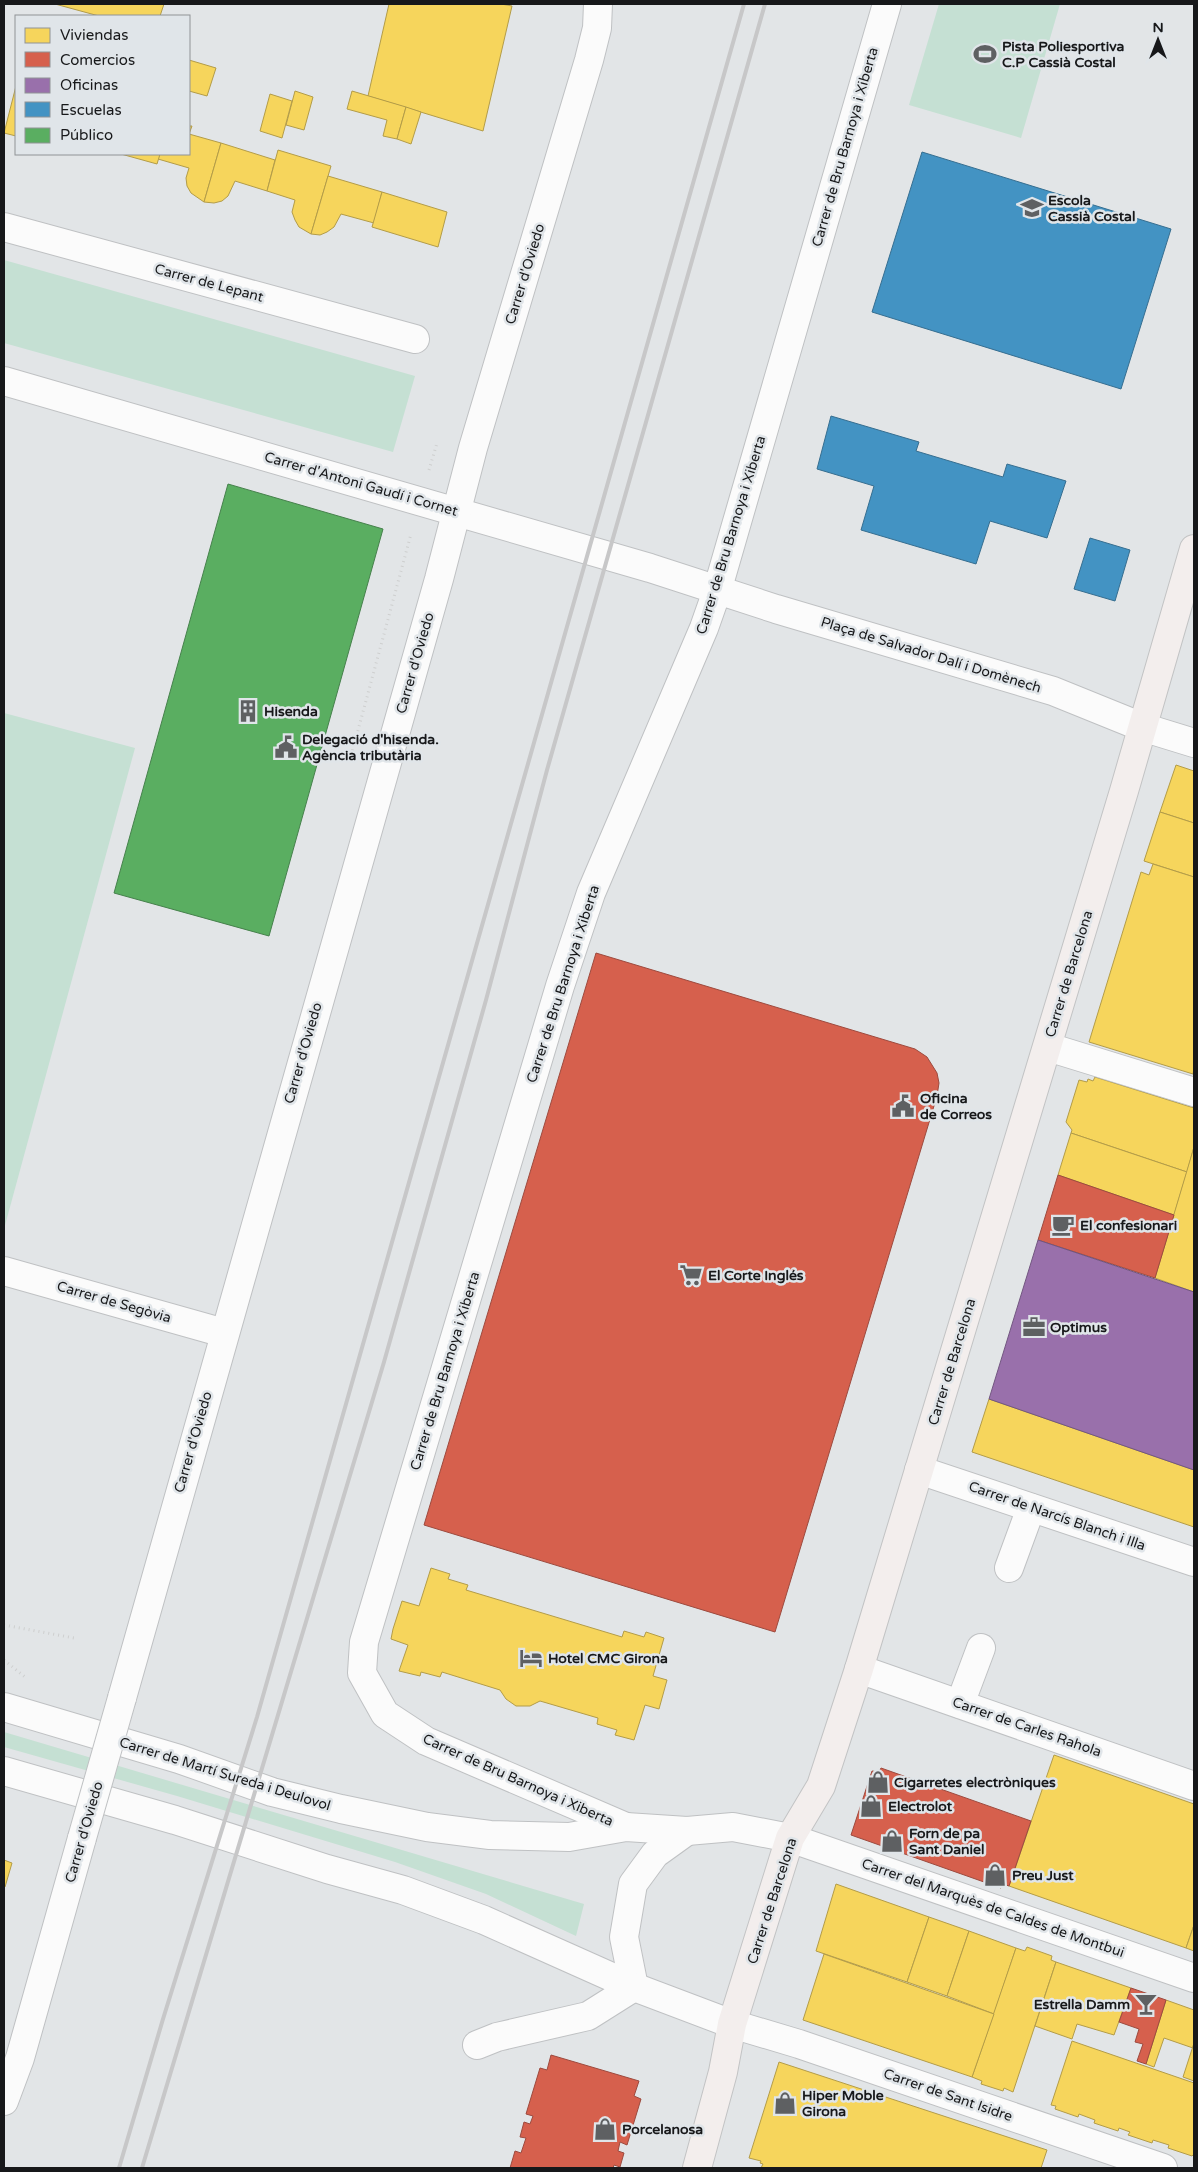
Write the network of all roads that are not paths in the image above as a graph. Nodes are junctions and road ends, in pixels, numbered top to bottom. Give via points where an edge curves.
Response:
1 (598, 4) edge
2 (886, 4) edge
3 (4, 227) edge
4 (414, 339) dead end
5 (4, 381) edge
6 (456, 512) junction
7 (1194, 549) edge
8 (717, 591) junction
9 (1142, 727) junction
10 (1194, 742) edge
11 (1048, 1047) junction
12 (1194, 1092) edge
13 (4, 1271) edge
14 (224, 1333) junction
15 (920, 1470) junction
16 (1031, 1508) junction
17 (1194, 1562) edge
18 (1009, 1568) dead end
19 (981, 1648) dead end
20 (859, 1669) junction
21 (960, 1704) junction
22 (4, 1707) edge
23 (4, 1771) edge
24 (1194, 1786) edge
25 (626, 1827) junction
26 (687, 1831) junction
27 (790, 1838) junction
28 (1194, 1978) edge
29 (634, 1987) junction
30 (732, 2024) junction
31 (477, 2045) dead end
32 (4, 2101) edge
33 (697, 2168) edge
34 (1163, 2168) edge

1 - 6 street, Carrer d'Oviedo via 598,28
2 - 8 street, Carrer de Bru Barnoya i Xiberta
3 - 4 street, Carrer de Lepant
5 - 6 street, Carrer d'Antoni Gaudí i Cornet
6 - 8 street, Carrer d'Antoni Gaudí i Cornet via 650,568
6 - 14 street, Carrer d'Oviedo
7 - 9 main road, Carrer de Barcelona
8 - 9 street, Plaça de Salvador Dalí i Domènech via 1053,691
8 - 25 street, Carrer de Bru Barnoya i Xiberta via 590,893 378,1591 364,1642 362,1665 362,1673 385,1714 426,1741
9 - 10 street, Plaça de Salvador Dalí i Domènech
9 - 11 main road, Carrer de Barcelona
11 - 12 street
11 - 15 main road, Carrer de Barcelona
13 - 14 street, Carrer de Segòvia
14 - 32 street, Carrer d'Oviedo, bridge via 20,2058
15 - 16 street, Carrer de Narcís Blanch i Illa
15 - 20 main road, Carrer de Barcelona
16 - 17 street, Carrer de Narcís Blanch i Illa
16 - 18 street
19 - 21 street
20 - 21 street, Carrer de Carles Rahola
20 - 27 main road, Carrer de Barcelona via 821,1786
21 - 24 street, Carrer de Carles Rahola
22 - 25 street, Carrer de Martí Sureda i Deulovol via 179,1759 272,1792 426,1827 490,1835 569,1837
23 - 29 street via 403,1890 484,1920
25 - 26 street, Carrer de Martí Sureda i Deulovol
26 - 27 street, Carrer de Martí Sureda i Deulovol via 733,1827
26 - 29 street via 656,1854 633,1884 624,1937
27 - 28 street, Carrer del Marquès de Caldes de Montbui
27 - 30 main road, Carrer de Barcelona
29 - 30 street
29 - 31 street via 588,2016 496,2037
30 - 33 main road, Carrer de Barcelona via 723,2072
30 - 34 street, Carrer de Sant Isidre

